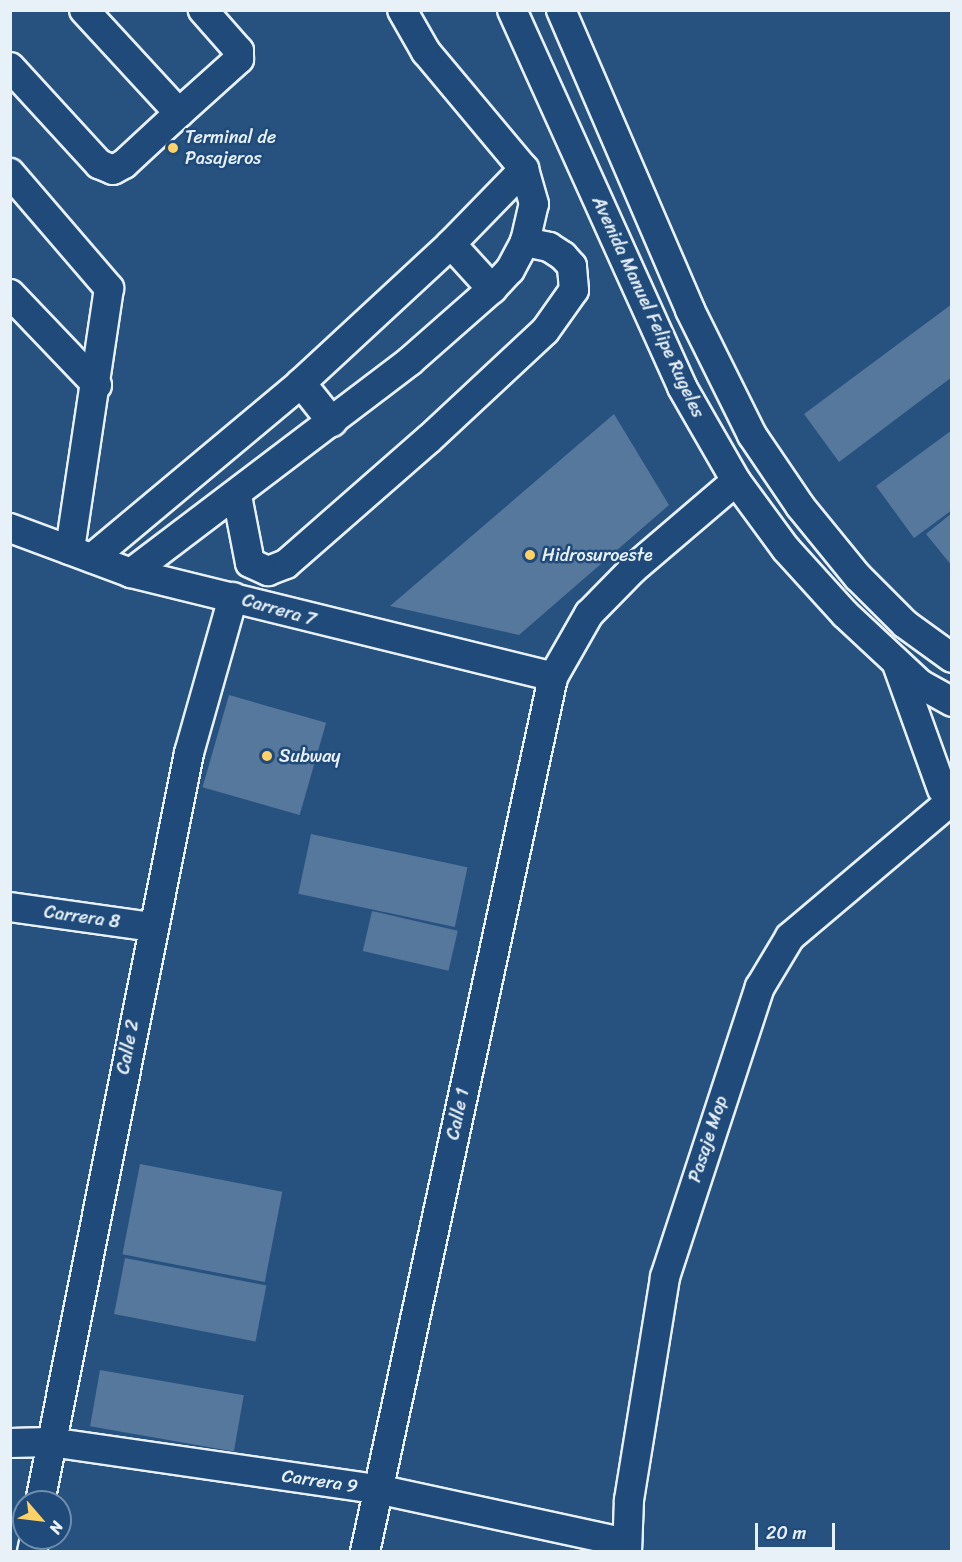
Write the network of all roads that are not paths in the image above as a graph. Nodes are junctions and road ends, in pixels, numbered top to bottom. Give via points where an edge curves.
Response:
1 (84, 10) edge
2 (203, 10) edge
3 (402, 10) edge
4 (512, 10) edge
5 (561, 10) edge
6 (10, 67) edge
7 (179, 113) junction
8 (524, 170) junction
9 (10, 173) edge
10 (525, 242) junction
11 (451, 244) junction
12 (492, 289) junction
13 (10, 294) edge
14 (301, 383) junction
15 (97, 385) junction
16 (332, 422) junction
17 (736, 481) junction
18 (237, 496) junction
19 (10, 528) edge
20 (81, 554) junction
21 (131, 573) junction
22 (233, 597) junction
23 (951, 658) edge
24 (897, 664) junction
25 (553, 677) junction
26 (951, 702) edge
27 (951, 756) edge
28 (946, 807) edge
29 (10, 907) edge
30 (153, 927) junction
31 (50, 1442) junction
32 (10, 1443) edge
33 (377, 1489) junction
34 (42, 1490) edge
35 (626, 1547) edge
36 (365, 1551) edge

1 - 7 street
2 - 7 street via 239,51 238,59
3 - 8 street via 426,52
4 - 17 street, Avenida Manuel Felipe Rugeles via 682,387
5 - 23 street, Avenida Manuel Felipe Rugeles via 690,310 752,435 800,506 858,577 905,624
6 - 7 street via 99,164 112,170
8 - 10 street via 534,204
8 - 11 street
9 - 15 street via 109,288
10 - 12 street via 510,270
10 - 18 street via 549,247 563,256 572,266 574,290 545,331 429,439 285,564 268,571 250,563
11 - 12 street
11 - 14 street
12 - 16 street
13 - 15 street
14 - 16 street
14 - 20 street
15 - 20 street
16 - 18 street
17 - 24 street, Avenida Manuel Felipe Rugeles via 786,549
17 - 25 street, Calle 1 via 633,569 589,614
18 - 21 street
19 - 20 street, Carrera 7
20 - 21 street, Carrera 7
21 - 22 street, Carrera 7
22 - 25 street, Carrera 7 via 315,621 492,658
22 - 30 street, Calle 2 via 189,753
24 - 26 street, Avenida Manuel Felipe Rugeles
24 - 28 street
25 - 33 street, Calle 1
27 - 28 street
28 - 35 street, Pasaje Mop via 790,937 760,987 665,1277 628,1500
29 - 30 street, Carrera 8
30 - 31 street, Calle 2
31 - 32 street, Carrera 9
31 - 33 street, Carrera 9
31 - 34 street, Calle 2
33 - 35 street, Carrera 9
33 - 36 street, Calle 1

